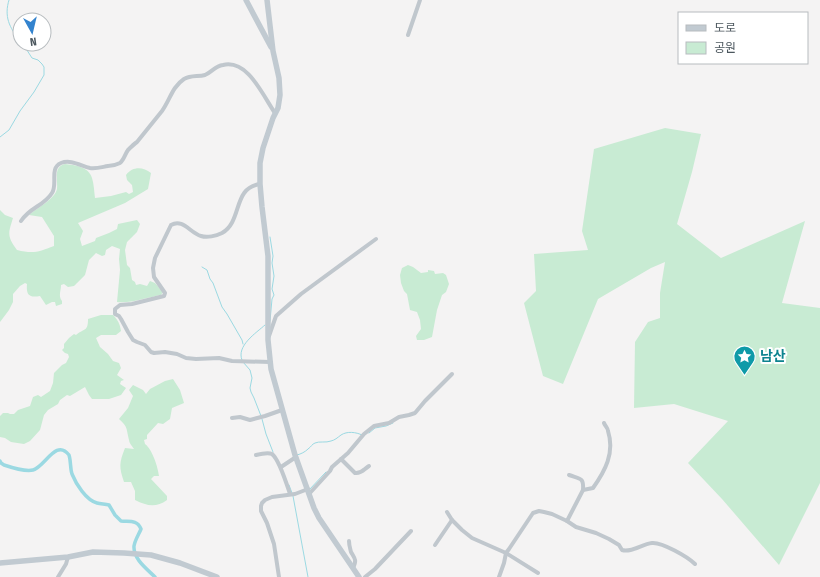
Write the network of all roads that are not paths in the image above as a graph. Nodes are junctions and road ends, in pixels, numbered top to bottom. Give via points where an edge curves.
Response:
1 (246, 0) edge
2 (267, 0) edge
3 (420, 0) edge
4 (408, 35) dead end
5 (273, 51) junction
6 (275, 113) junction
7 (260, 184) junction
8 (21, 221) dead end
9 (376, 239) dead end
10 (268, 340) junction
11 (270, 362) junction
12 (452, 374) dead end
13 (282, 410) junction
14 (232, 418) dead end
15 (604, 423) dead end
16 (256, 455) dead end
17 (296, 456) junction
18 (341, 459) junction
19 (369, 466) dead end
20 (281, 467) junction
21 (569, 475) dead end
22 (583, 490) junction
23 (308, 491) junction
24 (292, 494) junction
25 (447, 512) dead end
26 (452, 520) junction
27 (567, 521) junction
28 (411, 532) dead end
29 (348, 541) dead end
30 (435, 545) dead end
31 (506, 553) junction
32 (68, 557) junction
33 (0, 563) edge
34 (695, 564) dead end
35 (353, 568) junction
36 (538, 573) dead end
37 (58, 577) edge
38 (217, 577) edge
39 (279, 577) edge
40 (359, 577) edge
41 (365, 577) edge
42 (499, 577) edge

1 - 5 main road
2 - 5 main road
3 - 4 street
5 - 6 main road via 280,86 280,102
6 - 7 main road via 263,148
6 - 8 street via 250,76 236,65 221,65 207,74 189,77 173,90 162,110 123,160 114,165 96,168 71,162 58,165 54,174 53,192
7 - 10 main road via 268,256
7 - 11 street via 254,184 243,194 233,220 221,233 208,237 191,231 182,224 171,225 155,258 153,268 154,277 165,293 164,296 120,305 115,309 115,314 122,319 133,340 145,345 154,353 165,352 196,360 219,358
9 - 10 street via 301,294 276,316
10 - 11 main road
11 - 13 main road
12 - 18 street via 415,413 399,417 389,424 374,426
13 - 14 street via 250,420
13 - 17 main road
15 - 22 street via 610,440 607,465 593,488
16 - 20 street via 272,454
17 - 20 street
17 - 23 main road
18 - 19 street via 355,472 363,471
18 - 23 street
20 - 24 street
21 - 22 street via 582,480
22 - 27 street
23 - 24 street
23 - 35 main road via 319,518
24 - 39 street via 272,497 260,506 274,544
25 - 26 street
26 - 30 street
26 - 31 street via 472,538
27 - 31 street via 544,512 533,513
27 - 34 street via 610,539 626,552 658,543 685,556
28 - 41 street
29 - 35 street via 356,560
31 - 36 street
31 - 42 street
32 - 33 main road
32 - 37 street
32 - 38 main road via 93,552 151,556 180,563
35 - 40 main road

